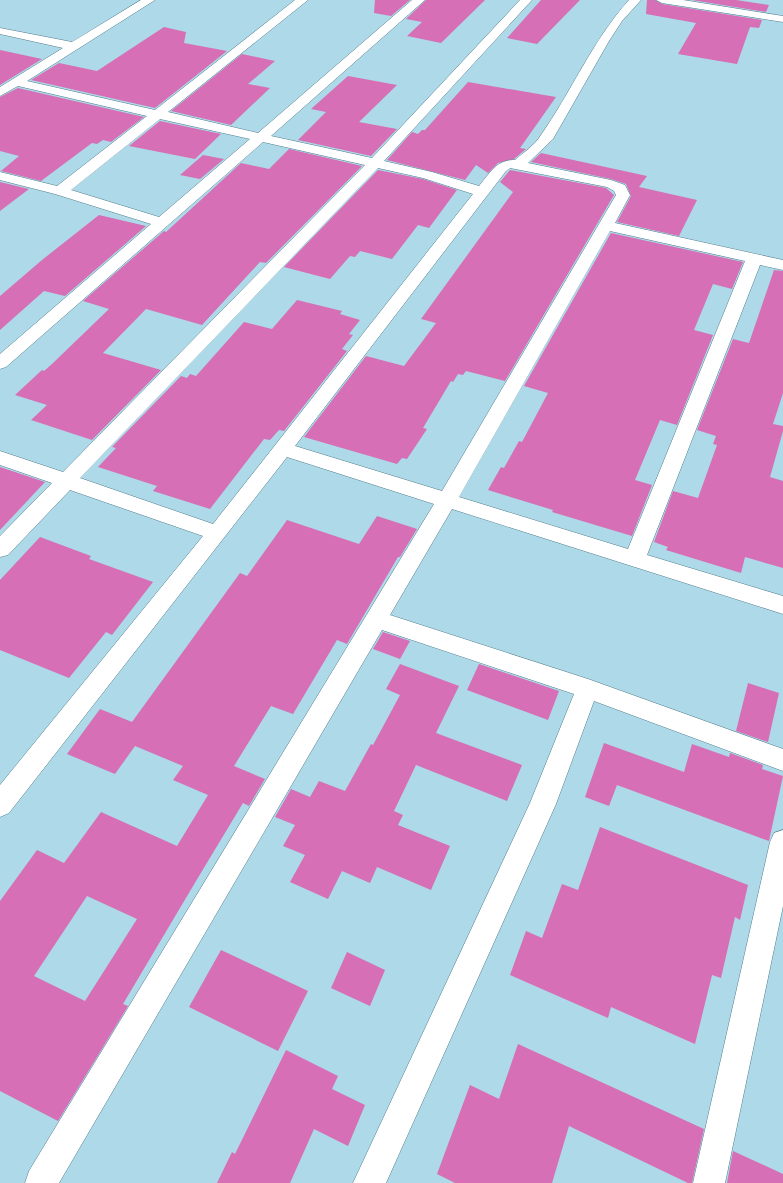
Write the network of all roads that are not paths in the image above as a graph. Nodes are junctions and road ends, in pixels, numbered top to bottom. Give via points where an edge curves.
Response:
1 (149, 0) edge
2 (302, 0) edge
3 (419, 0) edge
4 (526, 0) edge
5 (635, 0) edge
6 (662, 0) edge
7 (783, 19) edge
8 (0, 31) edge
9 (72, 46) junction
10 (16, 82) junction
11 (0, 92) edge
12 (158, 113) junction
13 (260, 137) junction
14 (375, 163) junction
15 (518, 165) junction
16 (0, 176) edge
17 (60, 192) junction
18 (482, 192) junction
19 (162, 223) junction
20 (605, 226) junction
21 (754, 259) junction
22 (781, 260) edge
23 (0, 363) edge
24 (282, 448) junction
25 (0, 458) edge
26 (66, 481) junction
27 (448, 500) junction
28 (217, 533) junction
29 (0, 549) edge
30 (635, 559) junction
31 (783, 605) edge
32 (376, 618) junction
33 (588, 689) junction
34 (783, 760) edge
35 (0, 805) edge
36 (783, 842) edge
37 (41, 1183) edge
38 (369, 1183) edge
39 (709, 1183) edge

1 - 9 street
2 - 12 street
3 - 13 street
4 - 14 street
5 - 15 street via 603,41 546,139
6 - 7 street
8 - 9 street
9 - 10 street
10 - 11 street
10 - 12 street
12 - 13 street
12 - 17 street
13 - 14 street
13 - 19 street
14 - 18 street via 427,175
14 - 26 street
15 - 18 street via 508,164 501,168
15 - 20 street via 620,188 623,195
16 - 17 street
17 - 19 street
18 - 24 street
19 - 23 street
20 - 21 street
20 - 27 street
21 - 22 street
21 - 30 street
24 - 27 street
24 - 28 street
25 - 26 street
26 - 28 street
26 - 29 street
27 - 30 street
27 - 32 street
28 - 35 street
30 - 31 street
32 - 33 street
32 - 37 street
33 - 34 street
33 - 38 street via 543,804
36 - 39 street

